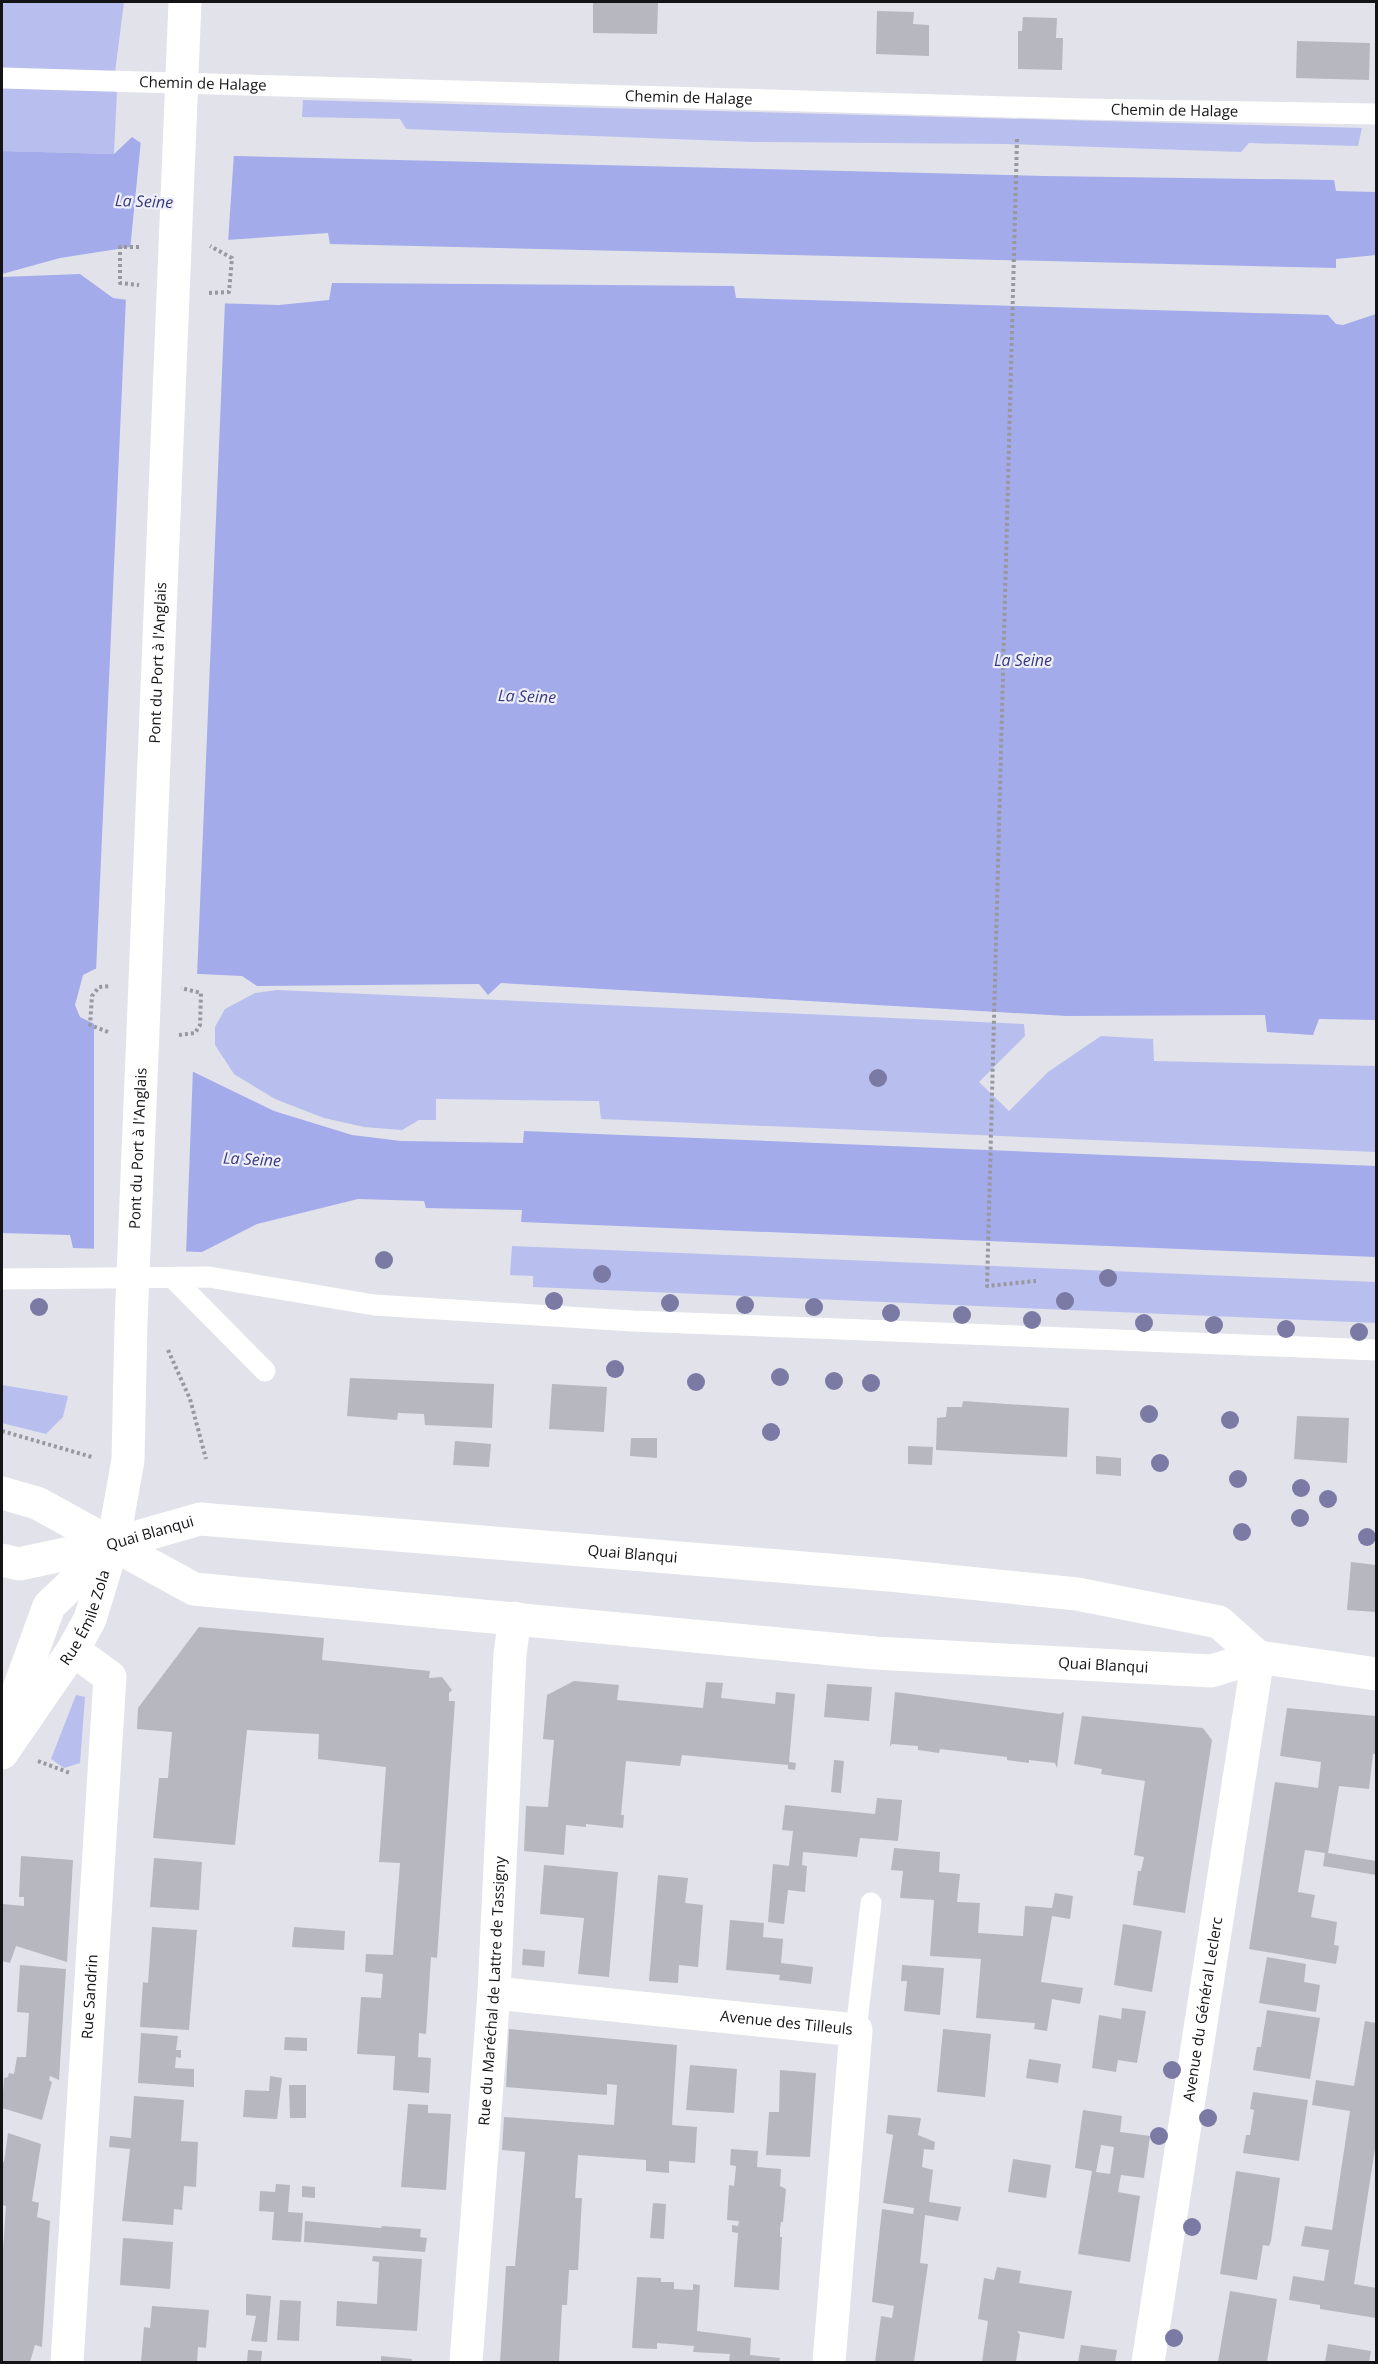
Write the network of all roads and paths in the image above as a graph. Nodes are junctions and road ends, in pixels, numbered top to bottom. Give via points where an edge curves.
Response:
1 (185, 2) edge
2 (2, 78) edge
3 (1377, 114) edge
4 (1016, 139) dead end
5 (173, 1278) junction
6 (2, 1279) edge
7 (1036, 1281) dead end
8 (168, 1348) dead end
9 (1377, 1350) edge
10 (265, 1371) dead end
11 (2, 1431) edge
12 (206, 1459) dead end
13 (102, 1461) dead end
14 (2, 1493) edge
15 (113, 1544) junction
16 (2, 1560) edge
17 (515, 1618) junction
18 (73, 1650) junction
19 (1258, 1657) junction
20 (1373, 1671) edge
21 (2, 1736) edge
22 (2, 1753) edge
23 (47, 1765) dead end
24 (63, 1772) dead end
25 (871, 1903) dead end
26 (494, 1993) junction
27 (856, 2030) junction
28 (67, 2362) edge
29 (466, 2362) edge
30 (829, 2362) edge
31 (1148, 2362) edge

1 - 15 main road, Pont du Port à l'Anglais via 128,1460
2 - 3 lane, Chemin de Halage
4 - 7 path via 987,1286
5 - 6 lane
5 - 9 lane via 209,1277 374,1305 633,1321
5 - 10 lane
8 - 12 path via 190,1399
11 - 13 path
14 - 15 main road via 37,1503
15 - 16 main road via 19,1564
15 - 17 main road, Quai Blanqui via 194,1589
15 - 18 main road, Rue Émile Zola via 90,1619
15 - 19 main road, Quai Blanqui via 200,1519 1077,1594 1220,1622
15 - 21 main road, Rue Émile Zola via 49,1606
17 - 19 main road, Quai Blanqui via 875,1653 1211,1671
17 - 26 main road, Rue du Maréchal de Lattre de Tassigny
18 - 22 main road, Rue Émile Zola
18 - 28 main road, Rue Sandrin via 110,1677
19 - 20 main road, Quai Blanqui
19 - 31 main road, Avenue du Général Leclerc
23 - 24 path
25 - 27 lane
26 - 27 main road, Avenue des Tilleuls
26 - 29 main road, Rue du Maréchal de Lattre de Tassigny
27 - 30 main road, Avenue des Tilleuls

